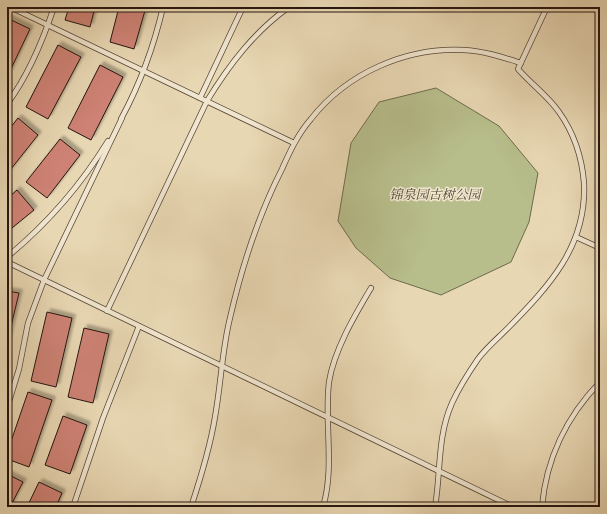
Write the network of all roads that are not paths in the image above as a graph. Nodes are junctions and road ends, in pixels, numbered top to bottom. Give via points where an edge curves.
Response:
1 (10, 7) edge
2 (54, 7) edge
3 (163, 7) edge
4 (243, 7) edge
5 (289, 7) edge
6 (547, 7) edge
7 (48, 25) junction
8 (520, 63) junction
9 (144, 71) junction
10 (200, 98) junction
11 (207, 101) junction
12 (7, 104) edge
13 (122, 118) junction
14 (294, 143) junction
15 (576, 237) junction
16 (600, 248) edge
17 (7, 257) edge
18 (7, 262) edge
19 (44, 280) junction
20 (371, 288) dead end
21 (107, 311) junction
22 (139, 326) junction
23 (221, 366) junction
24 (600, 382) edge
25 (7, 408) edge
26 (327, 417) junction
27 (437, 470) junction
28 (73, 507) edge
29 (191, 507) edge
30 (323, 507) edge
31 (435, 507) edge
32 (513, 507) edge
33 (542, 507) edge

1 - 7 lane
2 - 7 lane
3 - 9 lane
4 - 10 lane
5 - 11 lane via 251,39 227,69
6 - 8 lane
7 - 9 lane
7 - 12 lane via 31,64
8 - 14 lane via 493,54 464,50 435,51 379,66 354,80 331,98 311,119
8 - 15 lane via 518,68 560,113 571,131 579,152 584,194 582,216
9 - 10 lane
9 - 13 lane
10 - 11 lane
11 - 14 lane
11 - 21 lane
13 - 17 lane via 95,162 63,203 27,241
13 - 19 lane
14 - 23 lane via 270,192 243,266
15 - 16 lane
15 - 27 lane via 556,275 479,358 452,403 440,446
18 - 19 lane
19 - 21 lane
19 - 25 lane via 28,323 19,369
20 - 26 lane via 354,317 329,381
21 - 22 lane
22 - 23 lane
22 - 28 lane via 103,418
23 - 26 lane
23 - 29 lane via 216,416 205,466
24 - 33 lane via 573,415 559,440 549,465
26 - 27 lane
26 - 30 lane via 328,473
27 - 31 lane
27 - 32 lane

